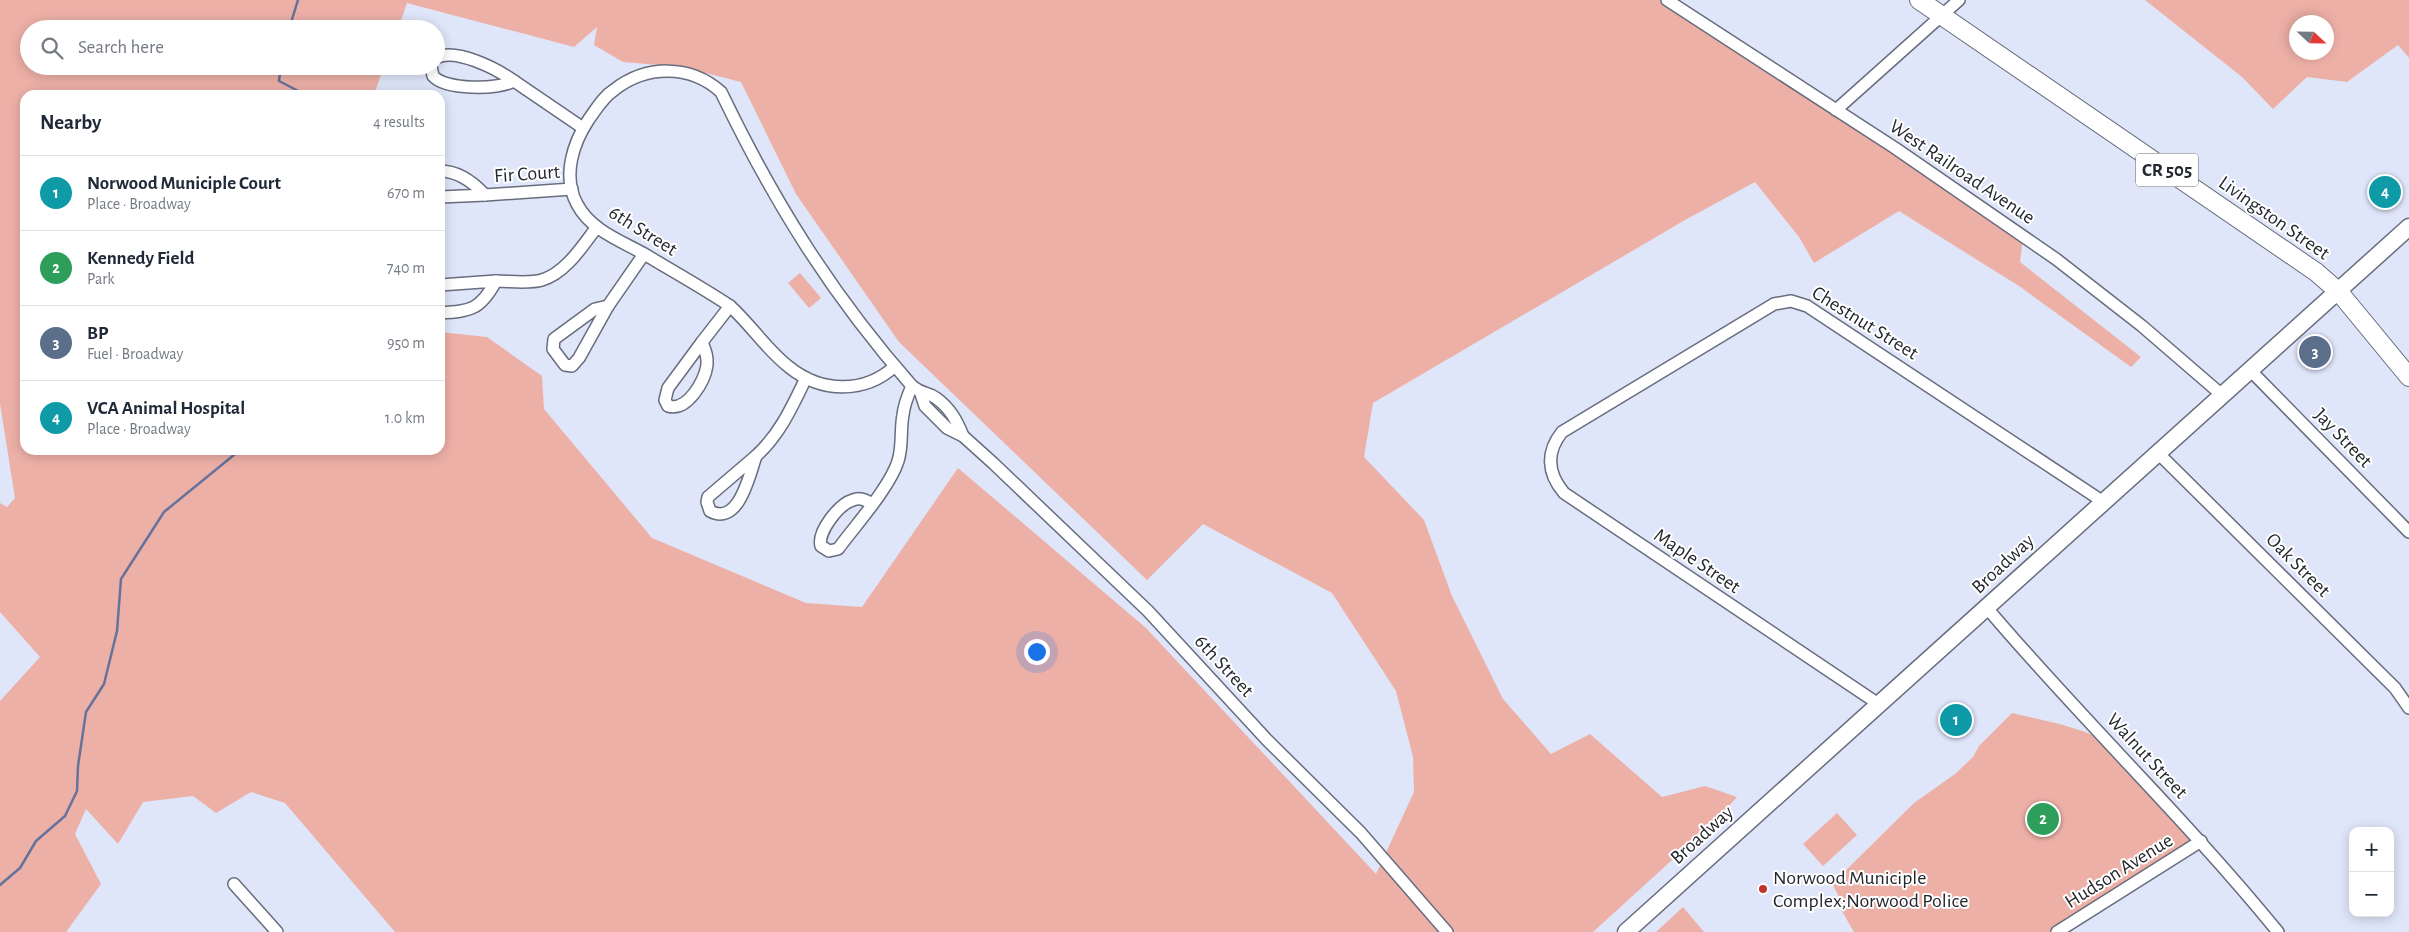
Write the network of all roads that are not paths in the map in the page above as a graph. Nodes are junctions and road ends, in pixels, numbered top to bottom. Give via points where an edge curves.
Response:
1 (1667, 0) edge
2 (1919, 0) edge
3 (1959, 0) edge
4 (1942, 16) junction
5 (445, 55) edge
6 (433, 75) edge
7 (514, 81) junction
8 (1836, 110) junction
9 (583, 128) junction
10 (445, 172) edge
11 (572, 189) junction
12 (485, 195) junction
13 (445, 197) edge
14 (597, 227) junction
15 (2409, 227) edge
16 (644, 254) junction
17 (496, 282) junction
18 (445, 285) edge
19 (2339, 292) junction
20 (608, 306) junction
21 (730, 306) junction
22 (445, 312) edge
23 (702, 342) junction
24 (895, 366) junction
25 (2250, 370) junction
26 (2409, 377) edge
27 (806, 378) junction
28 (912, 386) junction
29 (2222, 395) junction
30 (1574, 423) joint
31 (2157, 452) junction
32 (756, 456) junction
33 (2102, 501) junction
34 (871, 503) junction
35 (2409, 532) edge
36 (1987, 608) junction
37 (1880, 705) junction
38 (2409, 708) edge
39 (2201, 841) junction
40 (234, 884) dead end
41 (277, 932) edge
42 (1447, 932) edge
43 (1626, 932) edge
44 (2057, 932) edge
45 (2278, 932) edge

1 - 8 street, West Railroad Avenue
2 - 4 main road, Livingston Street / CR 505
3 - 4 street
4 - 8 street
4 - 19 main road, Livingston Street / CR 505 via 2316,272
5 - 7 street via 482,62
6 - 7 street via 442,83 489,88
7 - 9 street
8 - 29 street, West Railroad Avenue via 2071,270
9 - 11 street, 6th Street via 571,157
9 - 24 street, 6th Street via 614,90 649,72 687,73 716,87 726,99 779,204 820,270
10 - 12 street, Fir Court via 467,179
11 - 12 street, Fir Court
11 - 14 street, 6th Street via 577,204
12 - 13 street, Fir Court
14 - 16 street, 6th Street
14 - 17 street via 567,263 551,276 534,281
15 - 19 street, Broadway
16 - 20 street
16 - 21 street, 6th Street
17 - 18 street
17 - 22 street via 486,298 473,309
19 - 25 street, Broadway
19 - 26 main road, Livingston Street / CR 505
20 - 20 street via 579,358 572,366 566,365 553,349 554,339 595,310
21 - 23 street
21 - 27 street, 6th Street via 784,362
23 - 23 street via 668,388 665,400 668,406 682,405 702,380 707,362
24 - 27 street, 6th Street via 886,375 861,386 834,387
24 - 28 street, 6th Street
25 - 29 street, Broadway
25 - 35 street, Jay Street
27 - 32 street via 782,426
28 - 34 street via 903,416 896,466
28 - 42 street, 6th Street via 921,394 925,406 947,428 963,436 1148,611 1267,740 1361,833
29 - 31 street, Broadway
30 - 33 street, Chestnut Street via 1774,304 1791,301 1807,306
30 - 37 street, Maple Street via 1556,439 1550,458 1553,477 1564,492
31 - 33 street, Broadway
31 - 38 street, Oak Street via 2395,688
32 - 32 street via 708,497 710,511 715,514 727,512 740,502
33 - 36 street, Broadway
34 - 34 street via 838,549 829,551 821,546 824,530 846,503 859,499
36 - 37 street, Broadway
36 - 39 street, Walnut Street via 2033,662
37 - 43 street, Broadway
39 - 44 street, Hudson Avenue
39 - 45 street, Walnut Street
40 - 41 street

